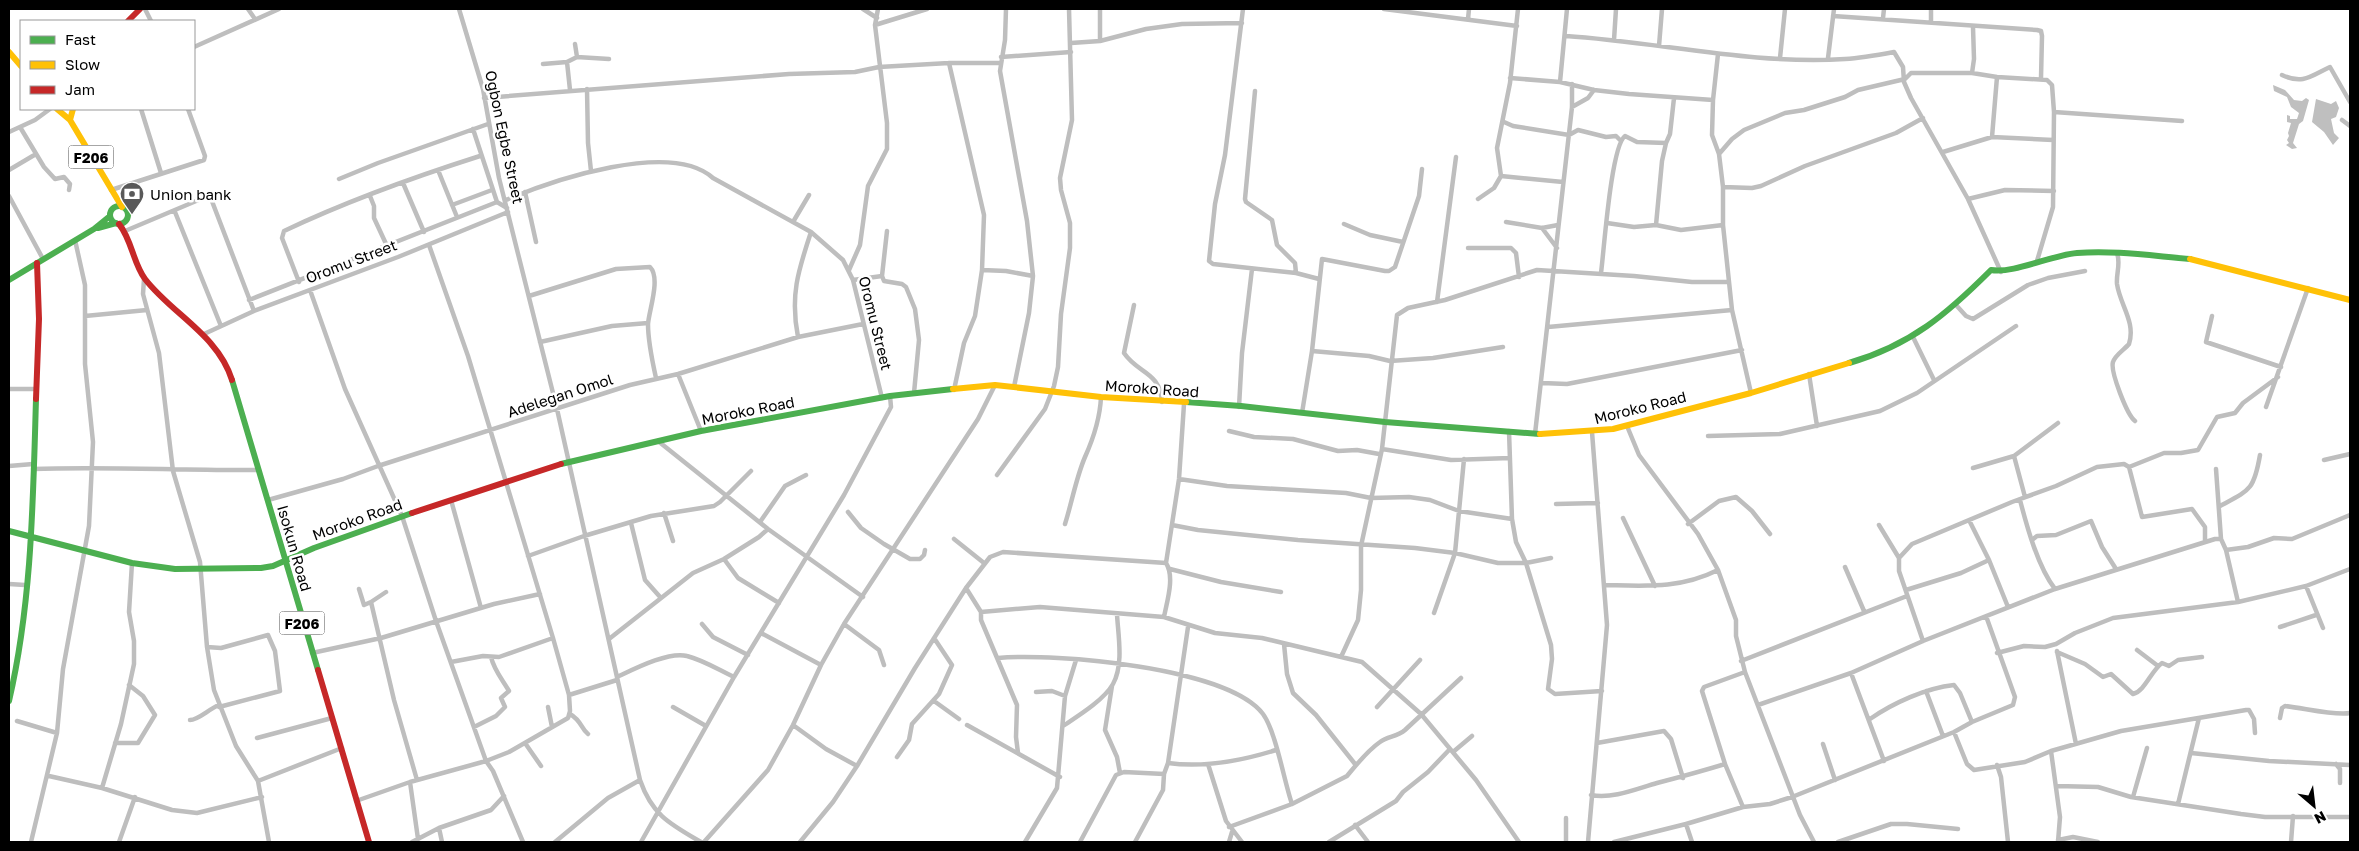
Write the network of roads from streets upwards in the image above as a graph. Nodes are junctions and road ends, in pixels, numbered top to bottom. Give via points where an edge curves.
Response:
1 (140, 9) edge
2 (248, 9) edge
3 (279, 9) edge
4 (459, 9) edge
5 (862, 9) edge
6 (878, 9) edge
7 (927, 9) edge
8 (1006, 9) edge
9 (1069, 9) edge
10 (1100, 9) edge
11 (1242, 9) edge
12 (1384, 9) edge
13 (1469, 9) edge
14 (1518, 9) edge
15 (1568, 9) edge
16 (1616, 9) edge
17 (1662, 9) edge
18 (1785, 9) edge
19 (1834, 9) edge
20 (1884, 9) edge
21 (1931, 9) edge
22 (1833, 16) junction
23 (877, 18) junction
24 (1883, 18) junction
25 (255, 19) junction
26 (1468, 19) junction
27 (129, 20) edge
28 (1931, 22) junction
29 (1242, 23) junction
30 (876, 25) junction
31 (1517, 26) junction
32 (1973, 27) junction
33 (1566, 36) junction
34 (1614, 40) junction
35 (1100, 41) junction
36 (1071, 43) junction
37 (574, 44) dead end
38 (1659, 46) junction
39 (195, 47) edge
40 (9, 52) edge
41 (1070, 52) junction
42 (1718, 54) junction
43 (577, 56) junction
44 (1780, 58) junction
45 (1828, 58) junction
46 (609, 59) dead end
47 (1001, 60) junction
48 (567, 62) junction
49 (949, 63) junction
50 (543, 64) dead end
51 (20, 65) edge
52 (879, 67) junction
53 (1972, 73) junction
54 (2282, 74) dead end
55 (1997, 77) junction
56 (1510, 78) junction
57 (2041, 78) junction
58 (1905, 79) junction
59 (1560, 82) junction
60 (1572, 84) junction
61 (587, 89) junction
62 (570, 90) junction
63 (1594, 90) junction
64 (1255, 91) dead end
65 (484, 98) junction
66 (1674, 98) junction
67 (1713, 100) junction
68 (2350, 102) edge
69 (1572, 107) junction
70 (48, 110) edge
71 (58, 110) edge
72 (73, 110) edge
73 (141, 110) edge
74 (188, 110) edge
75 (2054, 112) junction
76 (1923, 118) junction
77 (70, 120) junction
78 (2342, 120) dead end
79 (2182, 121) dead end
80 (1504, 122) junction
81 (488, 124) junction
82 (2350, 126) edge
83 (20, 127) junction
84 (473, 129) junction
85 (9, 132) edge
86 (1569, 135) junction
87 (1992, 137) junction
88 (1620, 140) junction
89 (2053, 140) junction
90 (1666, 143) junction
91 (1943, 152) junction
92 (36, 154) junction
93 (1719, 154) junction
94 (480, 156) junction
95 (1456, 157) dead end
96 (1422, 169) dead end
97 (9, 170) edge
98 (438, 170) junction
99 (592, 171) junction
100 (161, 173) junction
101 (1501, 176) junction
102 (338, 179) dead end
103 (1563, 182) junction
104 (403, 183) junction
105 (1723, 187) junction
106 (69, 190) dead end
107 (492, 190) junction
108 (2054, 191) junction
109 (112, 192) junction
110 (525, 192) junction
111 (9, 196) edge
112 (370, 196) junction
113 (809, 196) dead end
114 (1478, 199) dead end
115 (1968, 199) junction
116 (506, 200) junction
117 (497, 202) junction
118 (452, 205) junction
119 (122, 207) junction
120 (508, 210) junction
121 (175, 212) junction
122 (111, 213) junction
123 (457, 217) junction
124 (127, 219) junction
125 (793, 222) junction
126 (1506, 222) dead end
127 (1607, 223) junction
128 (118, 224) junction
129 (1344, 224) dead end
130 (1558, 224) junction
131 (1656, 225) junction
132 (1723, 225) junction
133 (1542, 228) junction
134 (94, 229) junction
135 (125, 231) junction
136 (887, 231) dead end
137 (424, 232) junction
138 (811, 232) junction
139 (75, 240) junction
140 (536, 242) dead end
141 (1403, 242) junction
142 (429, 245) junction
143 (387, 246) junction
144 (1468, 248) dead end
145 (1557, 248) junction
146 (2117, 253) junction
147 (40, 261) junction
148 (2037, 261) junction
149 (1252, 269) junction
150 (849, 270) junction
151 (982, 270) junction
152 (1554, 270) junction
153 (2085, 271) dead end
154 (2001, 272) junction
155 (1296, 273) junction
156 (1601, 273) junction
157 (882, 276) junction
158 (1033, 276) junction
159 (144, 277) junction
160 (1519, 277) junction
161 (1319, 279) junction
162 (9, 280) edge
163 (854, 280) junction
164 (299, 282) junction
165 (1728, 282) junction
166 (2308, 288) junction
167 (310, 290) junction
168 (529, 296) junction
169 (249, 300) junction
170 (2350, 300) edge
171 (1437, 302) junction
172 (1134, 305) dead end
173 (1956, 306) junction
174 (147, 310) junction
175 (1732, 310) junction
176 (254, 312) junction
177 (85, 316) junction
178 (2212, 316) dead end
179 (648, 323) junction
180 (863, 324) junction
181 (221, 326) junction
182 (2016, 326) dead end
183 (1548, 327) junction
184 (204, 334) junction
185 (798, 337) junction
186 (1913, 337) junction
187 (540, 342) junction
188 (1503, 347) dead end
189 (1742, 350) junction
190 (1312, 351) junction
191 (1390, 361) junction
192 (2282, 367) junction
193 (678, 374) junction
194 (1809, 374) junction
195 (656, 378) junction
196 (2278, 378) junction
197 (1934, 380) junction
198 (1542, 384) junction
199 (995, 385) junction
200 (1014, 387) junction
201 (9, 388) edge
202 (36, 389) junction
203 (954, 390) junction
204 (1051, 392) junction
205 (914, 393) junction
206 (1751, 393) junction
207 (890, 396) junction
208 (1101, 397) junction
209 (882, 398) junction
210 (1162, 402) junction
211 (1184, 404) junction
212 (1239, 406) junction
213 (2266, 407) dead end
214 (557, 409) junction
215 (1302, 414) junction
216 (2135, 421) dead end
217 (1385, 422) junction
218 (2058, 423) dead end
219 (1627, 426) junction
220 (1817, 426) junction
221 (489, 431) junction
222 (701, 431) junction
223 (1229, 431) dead end
224 (1509, 431) junction
225 (1592, 432) junction
226 (1535, 434) junction
227 (1708, 436) dead end
228 (658, 441) junction
229 (1380, 452) junction
230 (2350, 454) edge
231 (2260, 455) dead end
232 (2014, 456) junction
233 (1510, 458) junction
234 (1464, 459) junction
235 (2324, 460) dead end
236 (568, 462) junction
237 (9, 466) edge
238 (91, 466) junction
239 (378, 466) junction
240 (33, 467) junction
241 (2129, 467) junction
242 (1973, 468) dead end
243 (2216, 469) dead end
244 (259, 470) junction
245 (751, 470) dead end
246 (172, 471) junction
247 (806, 475) dead end
248 (997, 475) dead end
249 (1179, 479) junction
250 (505, 481) junction
251 (727, 495) junction
252 (1371, 498) junction
253 (2023, 499) junction
254 (268, 500) junction
255 (451, 500) junction
256 (1556, 504) dead end
257 (1598, 504) junction
258 (2220, 506) junction
259 (1459, 511) junction
260 (848, 512) dead end
261 (664, 513) junction
262 (2350, 515) edge
263 (402, 516) junction
264 (1512, 518) junction
265 (1623, 518) dead end
266 (1969, 520) junction
267 (760, 522) junction
268 (631, 523) junction
269 (1065, 524) dead end
270 (1688, 524) junction
271 (1172, 525) junction
272 (1879, 525) dead end
273 (768, 529) junction
274 (9, 531) edge
275 (1770, 534) dead end
276 (584, 536) junction
277 (32, 537) junction
278 (954, 539) dead end
279 (2221, 539) junction
280 (2032, 540) junction
281 (672, 541) dead end
282 (2205, 542) junction
283 (1360, 546) junction
284 (84, 550) junction
285 (893, 550) junction
286 (925, 550) dead end
287 (2226, 550) junction
288 (1455, 553) junction
289 (528, 556) junction
290 (806, 556) junction
291 (1551, 558) dead end
292 (1899, 558) junction
293 (724, 559) junction
294 (285, 560) junction
295 (1989, 560) junction
296 (132, 563) junction
297 (984, 563) junction
298 (1166, 563) junction
299 (1526, 563) junction
300 (1845, 567) dead end
301 (201, 569) junction
302 (1170, 569) junction
303 (2116, 569) junction
304 (2350, 569) edge
305 (1718, 570) junction
306 (9, 584) edge
307 (1605, 585) junction
308 (25, 586) junction
309 (1655, 586) junction
310 (2306, 586) junction
311 (966, 588) junction
312 (359, 589) dead end
313 (2055, 589) junction
314 (386, 592) dead end
315 (1281, 592) dead end
316 (1906, 593) junction
317 (540, 594) junction
318 (863, 597) junction
319 (661, 598) junction
320 (371, 602) junction
321 (2238, 602) junction
322 (779, 603) junction
323 (2008, 607) junction
324 (481, 608) junction
325 (1864, 611) junction
326 (981, 612) junction
327 (1434, 613) dead end
328 (1117, 614) junction
329 (2316, 614) junction
330 (1986, 616) junction
331 (1164, 617) junction
332 (1980, 618) junction
333 (436, 621) junction
334 (702, 624) dead end
335 (844, 624) junction
336 (1188, 626) junction
337 (1989, 626) junction
338 (2280, 627) dead end
339 (2323, 628) dead end
340 (761, 633) junction
341 (381, 638) junction
342 (553, 638) junction
343 (934, 638) junction
344 (609, 639) junction
345 (1923, 641) junction
346 (1284, 644) junction
347 (2056, 644) junction
348 (207, 647) junction
349 (2137, 650) dead end
350 (2057, 652) junction
351 (312, 653) junction
352 (1997, 653) junction
353 (748, 655) junction
354 (2202, 656) dead end
355 (491, 657) junction
356 (1340, 657) junction
357 (998, 658) junction
358 (1076, 660) junction
359 (1420, 660) dead end
360 (1741, 661) junction
361 (451, 662) junction
362 (1119, 663) junction
363 (821, 665) junction
364 (884, 665) dead end
365 (2158, 666) junction
366 (1745, 672) junction
367 (1851, 673) junction
368 (1182, 675) junction
369 (734, 677) junction
370 (617, 678) junction
371 (1461, 678) dead end
372 (1113, 684) junction
373 (130, 685) junction
374 (1394, 689) junction
375 (11, 691) edge
376 (1602, 691) junction
377 (1926, 691) junction
378 (1036, 692) dead end
379 (569, 695) junction
380 (1065, 696) junction
381 (934, 700) junction
382 (9, 701) edge
383 (1758, 705) junction
384 (219, 706) junction
385 (548, 707) dead end
386 (672, 707) dead end
387 (1376, 707) dead end
388 (2350, 712) edge
389 (570, 714) junction
390 (1421, 714) junction
391 (332, 718) junction
392 (2199, 718) junction
393 (2280, 718) dead end
394 (958, 719) dead end
395 (1870, 719) junction
396 (190, 720) dead end
397 (17, 721) dead end
398 (1972, 722) junction
399 (793, 725) junction
400 (967, 725) dead end
401 (706, 726) junction
402 (1063, 726) junction
403 (474, 727) junction
404 (552, 727) junction
405 (58, 732) junction
406 (1954, 732) junction
407 (2255, 733) dead end
408 (588, 734) dead end
409 (1472, 736) dead end
410 (1944, 736) junction
411 (257, 738) dead end
412 (115, 743) junction
413 (525, 743) junction
414 (1597, 743) junction
415 (1823, 744) dead end
416 (2076, 744) junction
417 (342, 748) junction
418 (2147, 748) dead end
419 (1276, 750) junction
420 (1452, 750) junction
421 (2051, 751) junction
422 (1018, 753) junction
423 (2191, 753) junction
424 (897, 758) dead end
425 (486, 761) junction
426 (1884, 761) junction
427 (1168, 763) junction
428 (2334, 763) junction
429 (1208, 764) junction
430 (1356, 764) junction
431 (1725, 764) junction
432 (1997, 765) junction
433 (2350, 765) edge
434 (541, 766) dead end
435 (857, 766) junction
436 (1059, 768) junction
437 (1052, 772) junction
438 (1120, 773) junction
439 (1164, 774) junction
440 (49, 776) junction
441 (1060, 777) junction
442 (1682, 778) junction
443 (417, 780) junction
444 (640, 780) junction
445 (1835, 780) junction
446 (258, 781) junction
447 (410, 782) junction
448 (2340, 783) dead end
449 (2057, 786) junction
450 (102, 788) junction
451 (1591, 795) junction
452 (504, 796) junction
453 (135, 797) junction
454 (262, 797) junction
455 (1792, 797) junction
456 (2133, 797) junction
457 (356, 801) junction
458 (1292, 804) junction
459 (2178, 804) junction
460 (1743, 807) junction
461 (656, 813) junction
462 (2293, 816) junction
463 (2350, 817) edge
464 (1566, 818) dead end
465 (1686, 824) junction
466 (1355, 825) junction
467 (439, 828) junction
468 (1958, 829) dead end
469 (1231, 830) junction
470 (418, 839) junction
471 (2058, 841) edge
472 (31, 842) edge
473 (119, 842) edge
474 (269, 842) edge
475 (369, 842) edge
476 (412, 842) edge
477 (442, 842) edge
478 (523, 842) edge
479 (554, 842) edge
480 (641, 842) edge
481 (702, 842) edge
482 (800, 842) edge
483 (1025, 842) edge
484 (1080, 842) edge
485 (1135, 842) edge
486 (1229, 842) edge
487 (1242, 842) edge
488 (1329, 842) edge
489 (1368, 842) edge
490 (1519, 842) edge
491 (1566, 842) edge
492 (1588, 842) edge
493 (1614, 842) edge
494 (1692, 842) edge
495 (1814, 842) edge
496 (1838, 842) edge
497 (2008, 842) edge
498 (2098, 842) edge
499 (2291, 842) edge

1 - 27 street
2 - 25 street
3 - 25 street
4 - 65 street, Ogbon Egbe Street
5 - 23 street
6 - 23 street
7 - 30 street
8 - 47 street
9 - 36 street
10 - 35 street
11 - 29 street
12 - 26 street
13 - 26 street
14 - 31 street
15 - 33 street
16 - 34 street
17 - 38 street
18 - 44 street
19 - 22 street
20 - 24 street
21 - 28 street
22 - 24 street
22 - 45 street
23 - 30 street
24 - 28 street
25 - 39 street
26 - 31 street
28 - 32 street
29 - 35 street via 1182,24
29 - 149 street via 1208,256 1213,264
30 - 52 street
31 - 56 street
32 - 53 street
32 - 57 street via 2041,31
33 - 34 street
33 - 59 street
34 - 38 street
35 - 36 street
36 - 41 street
37 - 43 street
38 - 42 street
40 - 51 street
41 - 47 street
41 - 204 street via 1072,128 1060,178 1070,223 1070,248 1058,367
42 - 44 street
42 - 67 street
43 - 46 street
43 - 48 street
44 - 45 street
45 - 58 street via 1894,52 1900,60
47 - 49 street
47 - 158 street via 1009,132 1027,221
48 - 50 street
48 - 62 street
49 - 52 street
49 - 151 street via 984,215
52 - 61 street via 855,72
52 - 150 street via 887,123 886,153 868,186 860,245
53 - 55 street
53 - 58 street via 1911,73
54 - 68 street via 2293,80 2303,80 2330,67
55 - 57 street
55 - 87 street
56 - 59 street
56 - 80 street
57 - 75 street via 2052,85
58 - 76 street via 1906,88
58 - 93 street via 1785,113 1744,130
59 - 60 street
60 - 63 street
60 - 69 street
61 - 62 street
61 - 99 street
62 - 65 street
63 - 66 street
63 - 69 street via 1588,98
64 - 155 street via 1245,199 1272,220 1277,244 1295,263
65 - 81 street, Ogbon Egbe Street
66 - 67 street
66 - 90 street
67 - 93 street via 1712,136
69 - 86 street
70 - 83 street
71 - 77 street
72 - 77 street
73 - 100 street
74 - 100 street via 204,160
75 - 79 street
75 - 89 street
76 - 91 street
76 - 105 street via 1896,133 1804,166 1761,186
77 - 109 street, F206
78 - 82 street
80 - 86 street
80 - 101 street via 1497,148
81 - 84 street
81 - 116 street, Ogbon Egbe Street
83 - 85 street
83 - 92 street
84 - 94 street
84 - 102 street
86 - 88 street via 1578,130 1606,137 1616,136
86 - 103 street
87 - 89 street
87 - 91 street
88 - 90 street via 1625,136 1637,142
88 - 127 street via 1614,162
89 - 108 street
90 - 131 street
91 - 115 street
92 - 97 street
92 - 106 street via 55,179 64,177 70,184
93 - 105 street
94 - 98 street
94 - 107 street
95 - 171 street
96 - 141 street via 1419,196
98 - 104 street
98 - 118 street
99 - 110 street
99 - 125 street, Oromu Street via 666,161 706,171
100 - 109 street
101 - 103 street
101 - 114 street via 1494,188
103 - 130 street
104 - 112 street
104 - 137 street
105 - 132 street
107 - 117 street
107 - 118 street
108 - 115 street via 2005,190
108 - 148 street via 2050,221
109 - 119 street, F206
109 - 122 street
110 - 116 street
110 - 140 street
111 - 147 street
112 - 143 street via 374,218
112 - 164 street via 282,233
113 - 125 street
115 - 154 street
116 - 120 street, Ogbon Egbe Street
117 - 120 street
117 - 123 street
118 - 123 street
119 - 122 street
119 - 124 street, F206 via 127,212
120 - 142 street, Oromu Street
120 - 168 street, Ogbon Egbe Street
121 - 135 street
121 - 169 street via 210,196
121 - 181 street
122 - 128 street, F206
122 - 134 street
123 - 137 street
124 - 128 street
124 - 135 street, F206
125 - 138 street, Oromu Street
126 - 133 street
127 - 131 street via 1634,227
127 - 156 street
128 - 134 street
128 - 135 street, F206
129 - 141 street via 1370,235
130 - 133 street
130 - 145 street
131 - 132 street via 1681,230
132 - 165 street
133 - 145 street
134 - 139 street
135 - 159 street, F206 via 133,257
136 - 157 street
137 - 143 street
138 - 150 street, Oromu Street via 832,248
138 - 185 street via 794,295 793,311
139 - 147 street
139 - 177 street via 85,285
141 - 161 street via 1398,261 1390,271 1322,259
142 - 167 street, Oromu Street
142 - 221 street via 456,320
143 - 164 street
144 - 160 street via 1511,248 1516,252
145 - 152 street
146 - 148 street via 2077,253
146 - 166 street via 2196,260
146 - 216 street via 2117,284 2131,329 2129,344 2112,366 2125,408
147 - 162 street
147 - 202 street
148 - 154 street
149 - 155 street
149 - 212 street
150 - 163 street, Oromu Street
151 - 158 street
151 - 203 street via 975,316 964,343
152 - 156 street
152 - 160 street via 1537,270
152 - 183 street
153 - 173 street via 2028,285 1973,319
154 - 173 street, Moroko Road via 1991,270
155 - 161 street
156 - 165 street via 1692,282
157 - 163 street
157 - 205 street via 884,282 906,287 915,309 919,340
158 - 200 street
159 - 174 street via 143,294
159 - 184 street, F206
160 - 171 street
161 - 190 street
163 - 180 street, Oromu Street
164 - 169 street
165 - 175 street
166 - 170 street
166 - 192 street
167 - 176 street, Oromu Street
167 - 239 street via 344,389
168 - 179 street via 616,269 650,267 654,272 653,300
168 - 187 street
169 - 176 street
171 - 191 street via 1408,308 1397,315
172 - 210 street via 1124,353 1154,378 1162,394
173 - 186 street, Moroko Road
174 - 177 street
174 - 246 street via 159,353
175 - 183 street
175 - 189 street
176 - 181 street, Oromu Street
177 - 238 street via 84,364 93,442
178 - 192 street via 2206,342
179 - 187 street via 612,326
179 - 195 street
180 - 185 street, Adelegan Omol
180 - 209 street, Oromu Street
181 - 184 street, Oromu Street
182 - 197 street
183 - 198 street
184 - 244 street, Isokun Road / F206 via 224,362 237,394
185 - 193 street, Adelegan Omol
186 - 194 street, Moroko Road via 1864,359
186 - 197 street
187 - 214 street
188 - 191 street
189 - 198 street via 1566,384
189 - 206 street
190 - 191 street
190 - 215 street
191 - 217 street
192 - 196 street
193 - 195 street, Adelegan Omol
193 - 222 street
194 - 206 street, Moroko Road
194 - 220 street
195 - 214 street, Adelegan Omol
196 - 213 street
196 - 241 street via 2243,403 2235,413 2217,417 2198,450 2164,453
197 - 220 street via 1904,401 1880,411
198 - 226 street
199 - 200 street, Moroko Road
199 - 203 street, Moroko Road
199 - 285 street via 978,419
200 - 204 street, Moroko Road
201 - 202 street
202 - 240 street
203 - 205 street, Moroko Road
204 - 208 street, Moroko Road
204 - 248 street via 1045,409
205 - 207 street, Moroko Road
206 - 219 street, Moroko Road
207 - 209 street, Moroko Road
207 - 290 street via 891,407 844,495
208 - 210 street, Moroko Road
208 - 269 street via 1092,445
209 - 222 street, Moroko Road
210 - 211 street, Moroko Road
211 - 212 street, Moroko Road
211 - 249 street
212 - 215 street, Moroko Road
214 - 221 street, Adelegan Omol
214 - 236 street
215 - 217 street, Moroko Road
217 - 224 street, Moroko Road
217 - 229 street
218 - 232 street
219 - 225 street, Moroko Road
219 - 270 street via 1639,456
220 - 227 street via 1780,434
221 - 239 street, Adelegan Omol
221 - 250 street
222 - 228 street, Moroko Road
223 - 229 street via 1293,439 1338,451
224 - 226 street, Moroko Road
224 - 233 street
225 - 226 street, Moroko Road
225 - 257 street
228 - 236 street, Moroko Road
228 - 251 street
229 - 234 street
229 - 252 street
230 - 235 street
231 - 258 street via 2255,481 2249,490
232 - 242 street
232 - 253 street
233 - 234 street
233 - 264 street
234 - 259 street
236 - 250 street, Moroko Road
236 - 276 street
237 - 240 street
238 - 240 street
238 - 246 street
238 - 284 street via 89,526
239 - 254 street, Adelegan Omol
239 - 263 street
240 - 277 street
241 - 253 street via 2124,464 2097,467
241 - 282 street via 2142,517 2192,509 2205,527
243 - 258 street
244 - 246 street
244 - 254 street, Isokun Road / F206
245 - 251 street
246 - 301 street
247 - 267 street via 785,486
249 - 252 street via 1227,486 1346,493
249 - 271 street
250 - 255 street, Moroko Road
250 - 289 street
251 - 261 street via 707,508
251 - 267 street
252 - 259 street via 1423,499
252 - 283 street
253 - 266 street
253 - 280 street
254 - 294 street, Isokun Road / F206
255 - 263 street, Moroko Road
255 - 324 street
256 - 257 street
257 - 307 street
258 - 279 street
259 - 264 street
259 - 288 street
260 - 285 street via 861,528
261 - 268 street
261 - 281 street
262 - 287 street via 2292,539 2274,538
263 - 294 street, Moroko Road
263 - 333 street
264 - 299 street via 1516,542
265 - 309 street
266 - 292 street via 1912,544
266 - 295 street
267 - 273 street
268 - 276 street
268 - 319 street via 645,580
270 - 275 street via 1719,501 1736,498 1747,506
270 - 305 street via 1703,542
271 - 283 street
271 - 298 street
272 - 292 street
273 - 290 street
273 - 293 street
274 - 277 street, Moroko Road
276 - 289 street
276 - 344 street
277 - 284 street, Moroko Road
277 - 308 street
278 - 297 street
279 - 282 street
279 - 287 street
280 - 303 street via 2037,536 2056,535 2091,521
280 - 313 street
282 - 303 street
283 - 288 street
283 - 356 street via 1358,620
284 - 296 street, Moroko Road
284 - 405 street via 63,669
285 - 286 street via 915,560 924,555
285 - 318 street
287 - 321 street
288 - 299 street via 1498,563
288 - 327 street
289 - 317 street
290 - 318 street
290 - 322 street
291 - 299 street
292 - 316 street via 1899,571
293 - 319 street via 693,572
293 - 322 street via 738,578
294 - 301 street, Moroko Road via 261,568
294 - 351 street, Isokun Road / F206
295 - 316 street
295 - 323 street
296 - 301 street, Moroko Road
296 - 373 street via 129,598 134,664
297 - 298 street via 1003,552
297 - 311 street
298 - 302 street
299 - 376 street via 1551,645 1548,689 1554,694
300 - 325 street
301 - 348 street
302 - 315 street
302 - 331 street
303 - 313 street
304 - 310 street
305 - 309 street via 1690,582
305 - 360 street via 1736,620
306 - 308 street
307 - 309 street
307 - 376 street via 1607,625
308 - 375 street via 18,662
310 - 321 street
310 - 329 street
311 - 326 street
311 - 343 street
312 - 320 street via 364,605
313 - 323 street
314 - 320 street
316 - 325 street
316 - 345 street
317 - 324 street
317 - 342 street
318 - 335 street
319 - 344 street
320 - 341 street
321 - 347 street via 2113,618
322 - 340 street
323 - 330 street
324 - 333 street
325 - 360 street
326 - 328 street via 1040,607
326 - 357 street via 981,620
328 - 331 street
328 - 362 street
329 - 338 street
329 - 339 street
330 - 332 street
330 - 337 street
331 - 336 street
332 - 337 street
332 - 345 street
333 - 341 street
333 - 361 street
334 - 353 street via 713,637
335 - 363 street
335 - 364 street via 879,650
336 - 346 street via 1215,634
336 - 368 street
337 - 352 street
340 - 353 street
340 - 363 street
341 - 351 street
341 - 443 street via 394,700
342 - 355 street via 516,653
342 - 379 street
343 - 381 street via 952,666
343 - 435 street
344 - 370 street
345 - 367 street
346 - 356 street
346 - 430 street via 1289,687
347 - 350 street
347 - 352 street via 2024,646
348 - 384 street
348 - 384 street via 221,648 268,635 275,651 280,691
349 - 365 street
350 - 365 street via 2085,664 2103,677 2111,674 2133,694
350 - 416 street
351 - 391 street, Isokun Road / F206
352 - 398 street via 2015,703
353 - 369 street
354 - 365 street
355 - 361 street via 475,656
355 - 403 street via 494,669 509,691 501,698 505,707 496,716
356 - 374 street via 1362,662
357 - 358 street via 1035,656
357 - 422 street via 1017,705
358 - 362 street
358 - 380 street
359 - 374 street
360 - 366 street
361 - 403 street
362 - 368 street
362 - 372 street
363 - 399 street
366 - 383 street
366 - 431 street via 1704,687 1702,691
367 - 383 street
367 - 395 street
368 - 419 street via 1240,696 1255,706 1266,718
368 - 427 street
369 - 370 street via 680,655 653,662
369 - 401 street
370 - 379 street
370 - 444 street
371 - 390 street
372 - 402 street via 1094,704
372 - 438 street via 1105,730
373 - 412 street
373 - 412 street via 143,696 156,715 138,743
374 - 387 street
374 - 390 street
375 - 382 street
376 - 414 street
377 - 395 street via 1888,707
377 - 398 street via 1956,686
377 - 410 street
378 - 380 street via 1052,691
379 - 389 street
380 - 402 street
381 - 394 street
381 - 424 street via 912,724 909,740
383 - 455 street
384 - 396 street via 205,711 200,718
384 - 446 street via 236,746
385 - 404 street
386 - 401 street
388 - 393 street via 2340,714 2285,706
389 - 404 street
389 - 408 street via 580,721
390 - 420 street
390 - 430 street via 1398,736 1379,742
391 - 411 street
391 - 417 street, Isokun Road / F206
392 - 407 street via 2249,710 2254,719
392 - 416 street via 2121,731
392 - 423 street
395 - 426 street
397 - 405 street
398 - 406 street
399 - 435 street
399 - 481 street via 768,770
400 - 422 street
401 - 461 street
402 - 436 street
403 - 425 street
404 - 413 street
405 - 440 street
406 - 410 street
406 - 432 street via 1969,768 1974,770
409 - 420 street
410 - 426 street
412 - 450 street
413 - 425 street
413 - 434 street
414 - 442 street via 1664,732 1671,739
414 - 451 street
415 - 445 street
416 - 421 street
417 - 446 street
417 - 457 street, Isokun Road / F206
418 - 456 street
419 - 429 street
419 - 458 street
420 - 466 street via 1396,801
420 - 490 street
421 - 432 street via 2026,762
421 - 449 street
422 - 437 street
423 - 428 street via 2311,764
423 - 459 street
425 - 443 street
425 - 452 street
426 - 445 street
427 - 429 street
427 - 439 street
428 - 433 street
428 - 448 street via 2340,769
429 - 469 street
430 - 458 street via 1347,776
431 - 442 street
431 - 460 street
432 - 497 street
435 - 482 street via 834,802
436 - 437 street
436 - 441 street
437 - 441 street
438 - 439 street
438 - 484 street via 1114,778
439 - 485 street via 1163,790
440 - 450 street
440 - 472 street
441 - 483 street via 1050,803
442 - 451 street via 1610,795
443 - 447 street
444 - 461 street
444 - 479 street via 608,798
445 - 455 street
446 - 454 street
447 - 457 street
447 - 470 street
449 - 456 street via 2098,787
449 - 471 street
450 - 453 street
451 - 492 street
452 - 467 street via 491,810
452 - 478 street
453 - 454 street via 172,810 198,813
453 - 473 street
454 - 474 street
455 - 460 street
455 - 495 street
456 - 459 street
457 - 475 street, Isokun Road / F206
458 - 469 street
459 - 462 street via 2241,814
460 - 465 street
461 - 480 street
461 - 481 street
462 - 463 street
462 - 499 street
464 - 491 street
465 - 493 street
465 - 494 street
466 - 488 street
466 - 489 street
467 - 470 street
467 - 477 street
468 - 496 street via 1890,824
469 - 486 street
469 - 487 street
470 - 476 street
471 - 498 street via 2072,837

